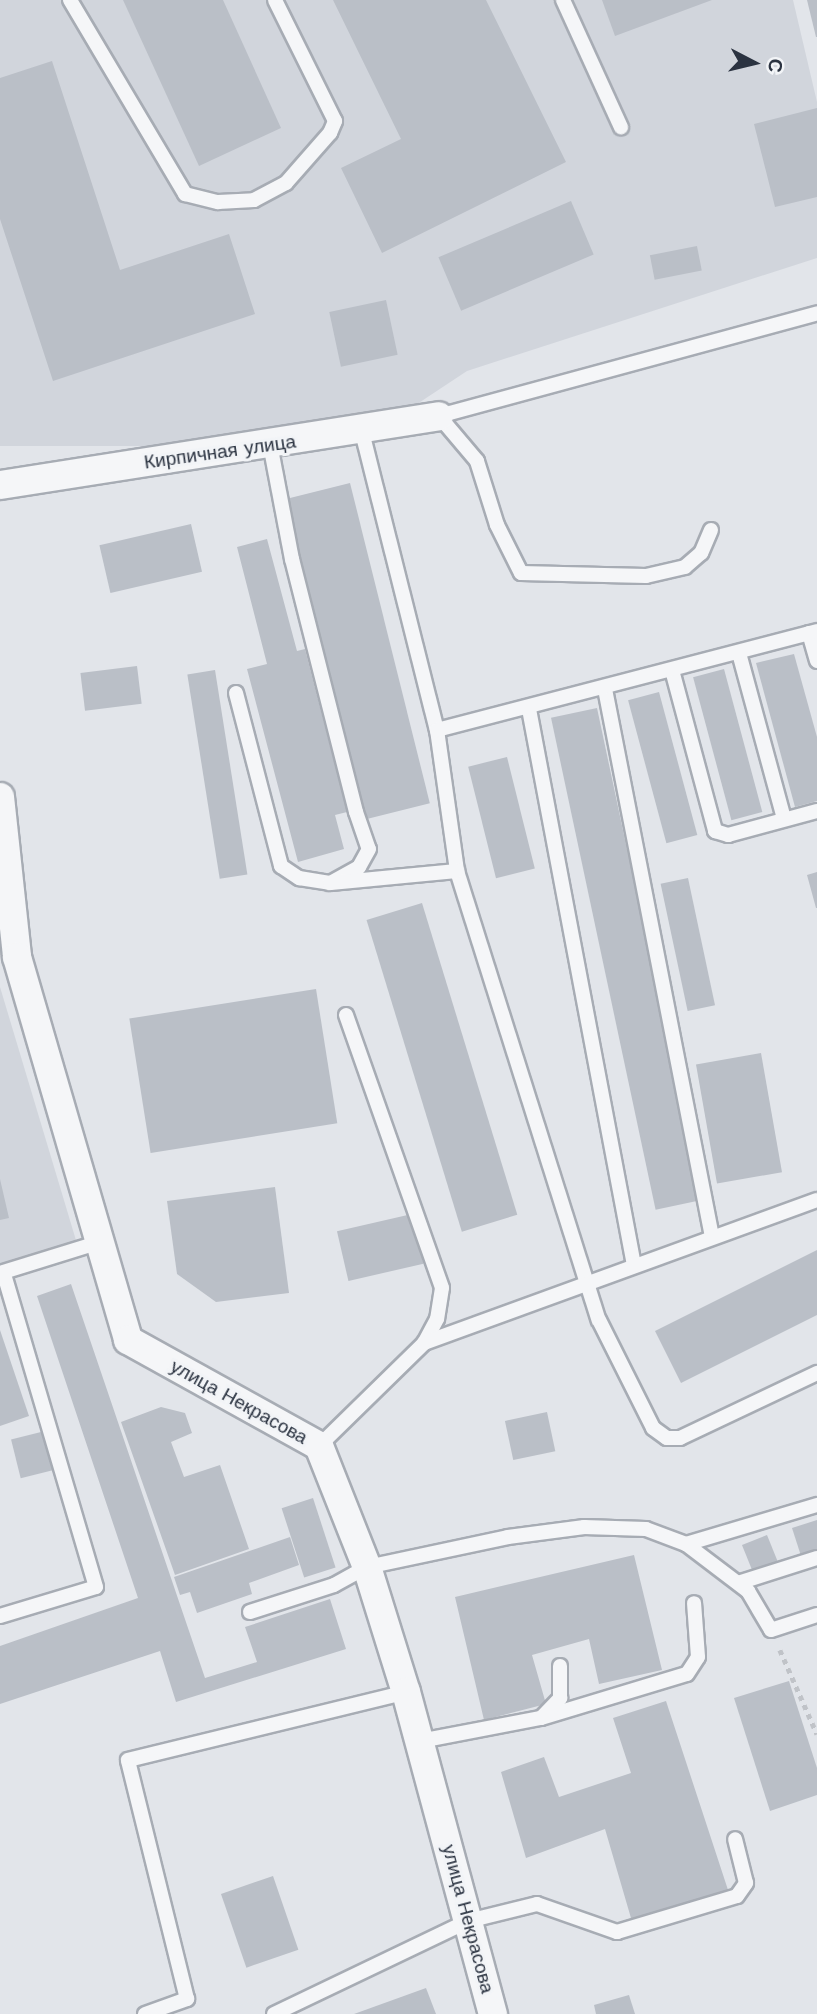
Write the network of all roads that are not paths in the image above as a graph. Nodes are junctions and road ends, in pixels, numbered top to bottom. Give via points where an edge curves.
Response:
1 (70, 0) edge
2 (275, 0) edge
3 (563, 0) edge
4 (621, 127) dead end
5 (817, 313) edge
6 (439, 416) junction
7 (362, 432) junction
8 (270, 444) junction
9 (0, 485) edge
10 (711, 530) dead end
11 (813, 632) edge
12 (739, 653) junction
13 (817, 661) edge
14 (672, 670) junction
15 (605, 689) junction
16 (236, 693) dead end
17 (529, 709) junction
18 (437, 730) junction
19 (0, 797) edge
20 (817, 811) edge
21 (784, 819) junction
22 (457, 871) junction
23 (330, 883) junction
24 (8, 945) edge
25 (346, 1015) dead end
26 (817, 1200) edge
27 (712, 1237) junction
28 (100, 1242) junction
29 (634, 1265) junction
30 (2, 1272) edge
31 (587, 1282) junction
32 (424, 1343) junction
33 (817, 1373) edge
34 (318, 1446) junction
35 (817, 1505) edge
36 (686, 1544) junction
37 (817, 1558) edge
38 (367, 1567) junction
39 (738, 1583) junction
40 (694, 1602) dead end
41 (250, 1612) dead end
42 (817, 1615) edge
43 (0, 1616) edge
44 (560, 1666) dead end
45 (406, 1692) junction
46 (541, 1718) junction
47 (420, 1741) junction
48 (735, 1839) dead end
49 (468, 1921) junction
50 (145, 2014) edge
51 (274, 2014) edge
52 (493, 2014) edge

1 - 2 lane via 185,194 218,202 254,200 286,183 331,133 334,121
3 - 4 lane
5 - 6 lane
6 - 7 street, Кирпичная улица
6 - 10 lane via 477,461 497,525 521,573 646,576 685,567 701,553
7 - 8 street, Кирпичная улица
7 - 18 lane
8 - 9 street, Кирпичная улица
8 - 23 lane via 292,559 369,849 359,867
11 - 12 lane
11 - 13 lane
12 - 14 lane
12 - 21 lane
14 - 15 lane
14 - 21 lane via 715,831 728,835
15 - 17 lane
15 - 27 lane
16 - 23 lane via 281,866 299,878
17 - 18 lane
17 - 29 lane
18 - 22 lane
19 - 24 street, улица Некрасова
20 - 21 lane
22 - 23 lane
22 - 31 lane
24 - 28 street, улица Некрасова
25 - 32 lane via 442,1288 437,1319
26 - 27 lane
27 - 29 lane
28 - 30 lane
28 - 34 street, улица Некрасова via 128,1340
29 - 31 lane
30 - 43 lane via 96,1587
31 - 32 lane
31 - 33 lane via 598,1320 653,1428 667,1438 680,1438
32 - 34 lane
34 - 38 street, улица Некрасова
35 - 36 lane
36 - 38 lane via 646,1529 584,1527 508,1537
36 - 39 lane
37 - 39 lane
38 - 41 lane via 334,1585
38 - 45 street, улица Некрасова
39 - 42 lane via 748,1591 771,1630
40 - 46 lane via 698,1657 687,1674
44 - 46 lane via 560,1698
45 - 47 street, улица Некрасова
45 - 50 lane via 128,1760 187,1999
46 - 47 lane
47 - 49 street, улица Некрасова
48 - 49 lane via 746,1883 742,1894 635,1928 598,1928 537,1904
49 - 51 lane
49 - 52 street, улица Некрасова

